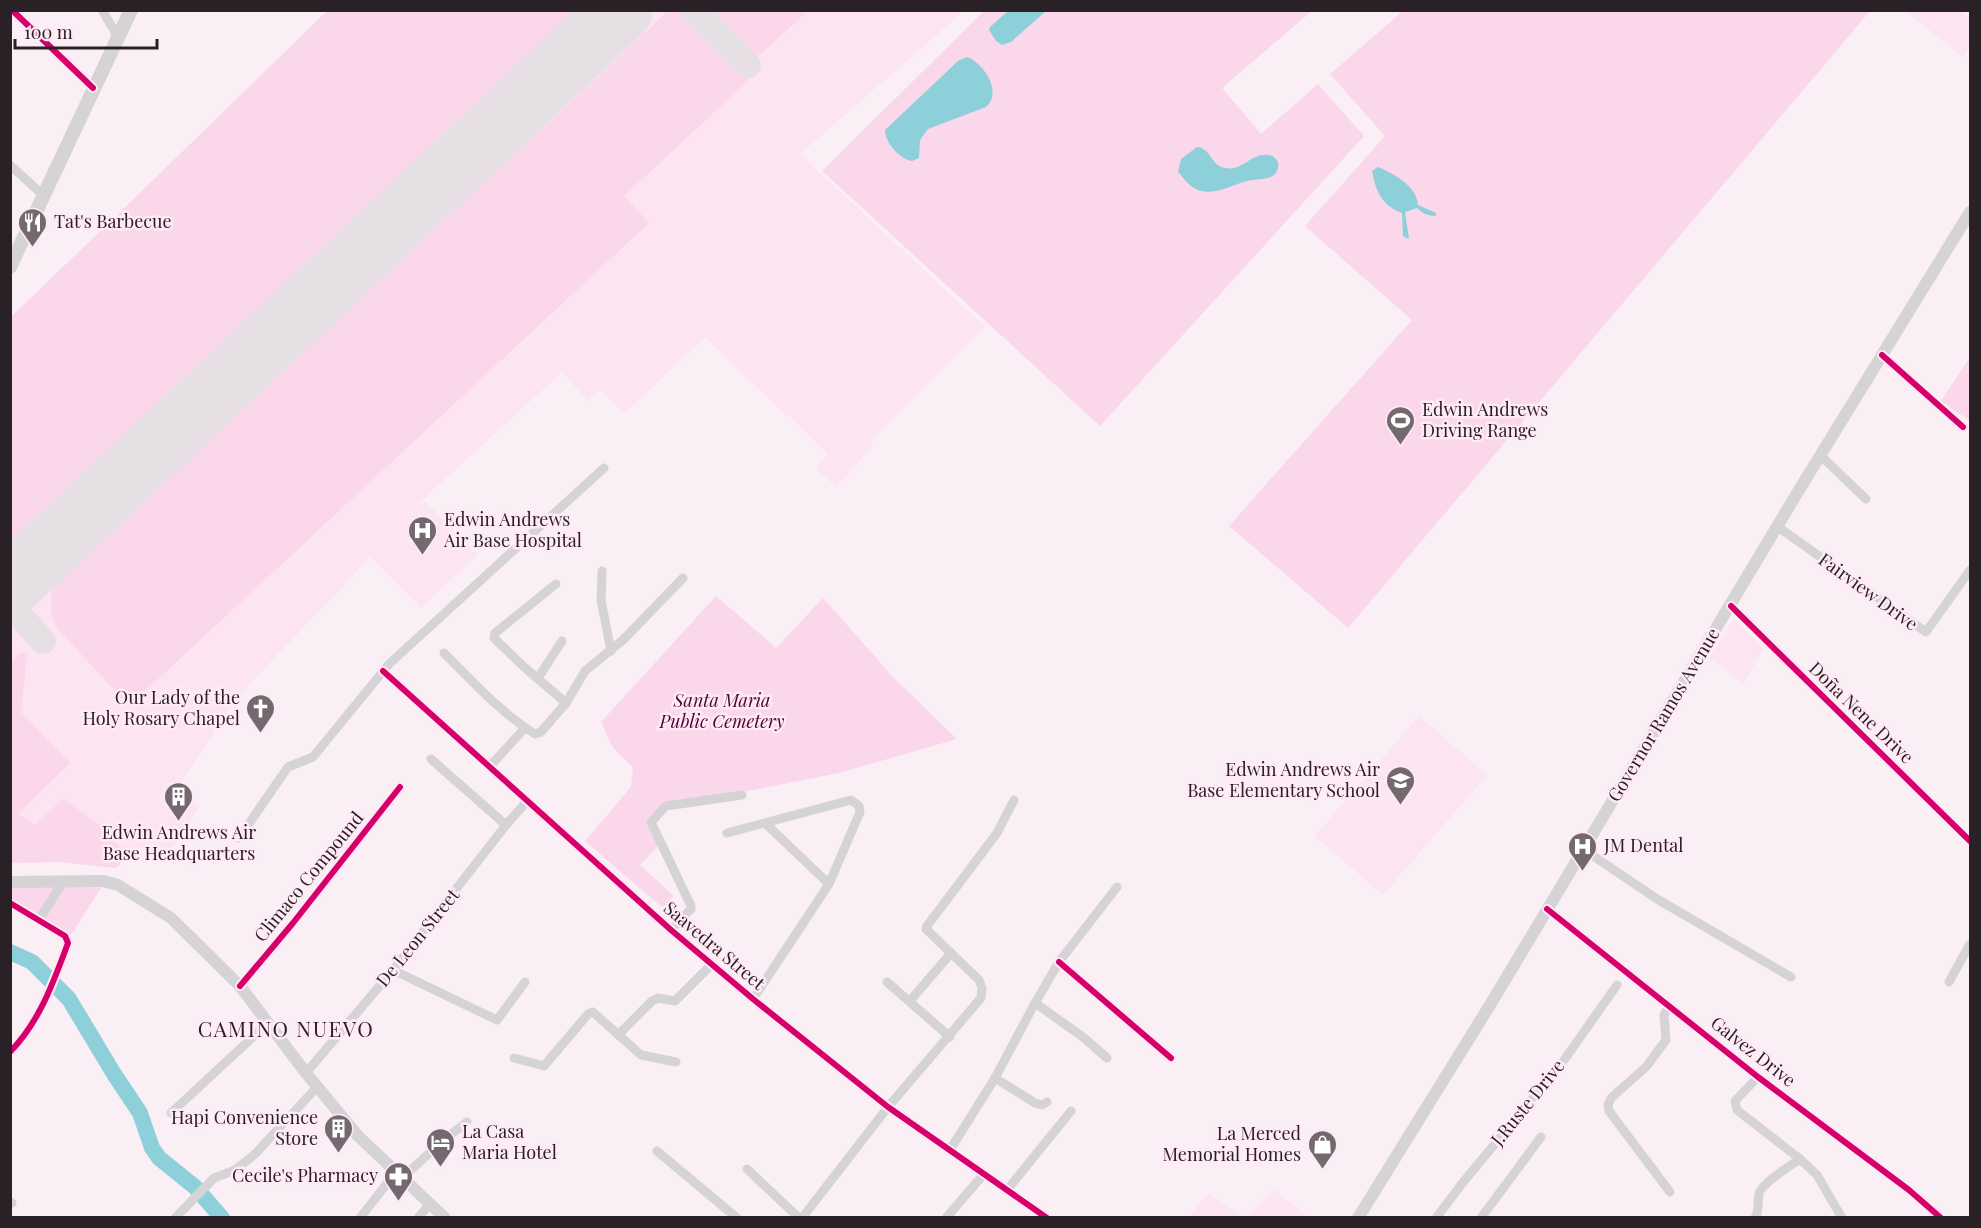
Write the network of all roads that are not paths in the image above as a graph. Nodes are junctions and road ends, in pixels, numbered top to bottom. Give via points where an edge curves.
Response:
1 (12, 10) edge
2 (102, 10) edge
3 (131, 10) edge
4 (118, 37) junction
5 (93, 88) junction
6 (10, 165) edge
7 (44, 196) junction
8 (1971, 212) edge
9 (10, 267) edge
10 (1882, 355) junction
11 (1962, 427) dead end
12 (1821, 456) junction
13 (604, 468) dead end
14 (1866, 499) dead end
15 (1778, 527) junction
16 (1971, 570) edge
17 (602, 571) dead end
18 (683, 578) dead end
19 (556, 584) dead end
20 (1731, 606) junction
21 (562, 641) dead end
22 (611, 651) junction
23 (444, 653) dead end
24 (383, 672) junction
25 (538, 678) junction
26 (566, 703) junction
27 (525, 728) junction
28 (431, 759) dead end
29 (490, 766) junction
30 (400, 787) dead end
31 (742, 795) dead end
32 (1014, 800) dead end
33 (527, 801) junction
34 (766, 824) junction
35 (506, 825) junction
36 (727, 833) dead end
37 (239, 838) dead end
38 (1971, 841) edge
39 (1583, 849) junction
40 (64, 880) junction
41 (10, 882) edge
42 (829, 884) junction
43 (1117, 887) dead end
44 (10, 903) edge
45 (1547, 909) junction
46 (39, 920) junction
47 (671, 930) junction
48 (1971, 944) edge
49 (951, 953) junction
50 (1059, 962) junction
51 (712, 964) junction
52 (393, 970) junction
53 (1791, 977) dead end
54 (525, 982) dead end
55 (887, 982) dead end
56 (1949, 982) dead end
57 (1617, 985) dead end
58 (240, 986) junction
59 (753, 999) junction
60 (910, 1001) junction
61 (1035, 1002) junction
62 (1669, 1006) junction
63 (269, 1022) junction
64 (618, 1035) junction
65 (950, 1037) junction
66 (10, 1052) edge
67 (514, 1058) dead end
68 (1107, 1058) dead end
69 (1171, 1058) dead end
70 (676, 1062) dead end
71 (306, 1073) junction
72 (1758, 1077) junction
73 (995, 1078) junction
74 (317, 1087) junction
75 (1047, 1102) dead end
76 (888, 1107) junction
77 (1071, 1111) dead end
78 (171, 1113) dead end
79 (467, 1122) dead end
80 (1541, 1137) dead end
81 (950, 1150) junction
82 (657, 1151) dead end
83 (1800, 1159) junction
84 (747, 1169) dead end
85 (399, 1175) junction
86 (983, 1175) junction
87 (1007, 1190) junction
88 (1670, 1192) dead end
89 (430, 1204) junction
90 (175, 1218) edge
91 (360, 1218) edge
92 (417, 1218) edge
93 (445, 1218) edge
94 (736, 1218) edge
95 (801, 1218) edge
96 (946, 1218) edge
97 (1047, 1218) edge
98 (1358, 1218) edge
99 (1436, 1218) edge
100 (1481, 1218) edge
101 (1755, 1218) edge
102 (1842, 1218) edge
103 (1941, 1218) edge

1 - 5 street
2 - 4 street
3 - 4 main road
4 - 5 main road
5 - 7 main road
6 - 7 street
7 - 9 main road
8 - 10 main road, Governor Ramos Avenue
10 - 11 street
10 - 12 main road, Governor Ramos Avenue
12 - 14 street
12 - 15 main road, Governor Ramos Avenue
13 - 24 street
15 - 16 street, Fairview Drive via 1926,632
15 - 20 main road, Governor Ramos Avenue
17 - 22 street via 601,600
18 - 22 street
19 - 25 street via 494,635
20 - 38 street, Doña Nene Drive
20 - 39 main road, Governor Ramos Avenue
21 - 25 street
22 - 26 street via 585,671
23 - 27 street
24 - 29 street, Saavedra Street
24 - 37 street via 313,757 288,767
25 - 26 street
26 - 27 street via 541,732 535,734
27 - 29 street
28 - 35 street
29 - 33 street, Saavedra Street
30 - 58 street, Climaco Compound
31 - 47 street via 666,806 651,822 692,906
32 - 49 street via 997,833 927,926 928,933
33 - 35 street, De Leon Street
33 - 47 street, Saavedra Street
34 - 36 street
34 - 42 street
34 - 42 street via 851,800 856,802 860,812
35 - 52 street, De Leon Street
39 - 45 main road, Governor Ramos Avenue
39 - 53 street via 1658,899
40 - 41 main road
40 - 46 street
40 - 58 main road via 118,885 171,918
42 - 59 street
43 - 50 street
44 - 46 street
45 - 62 street, Galvez Drive
45 - 98 main road, Governor Ramos Avenue
46 - 66 street via 65,936 68,943 41,1010
47 - 51 street, Saavedra Street
48 - 56 street
49 - 60 street
49 - 65 street via 979,980 982,988 981,998
50 - 61 street
50 - 69 street
51 - 59 street, Saavedra Street
51 - 64 street via 675,1001 658,998
52 - 54 street via 497,1020
52 - 71 street, De Leon Street
55 - 60 street
57 - 99 street, J.Ruste Drive via 1562,1063
58 - 63 main road
59 - 76 street, Saavedra Street
60 - 65 street
61 - 68 street
61 - 73 street
62 - 72 street, Galvez Drive
62 - 88 street via 1664,1015 1666,1040 1608,1105
63 - 71 main road
63 - 78 street
64 - 67 street via 593,1012 544,1066
64 - 70 street via 641,1055
65 - 76 street
71 - 74 main road
72 - 83 street via 1734,1106
72 - 103 street, Galvez Drive
73 - 75 street via 1035,1103
73 - 81 street
74 - 85 main road via 358,1136
74 - 90 street via 245,1163 214,1178
76 - 81 street, Saavedra Street
76 - 95 street
77 - 87 street
79 - 85 street
80 - 100 street
81 - 86 street, Saavedra Street
82 - 94 street
83 - 101 street via 1762,1188
83 - 102 street via 1824,1184
84 - 95 street
85 - 89 main road
85 - 91 street
86 - 87 street, Saavedra Street
86 - 96 street
87 - 97 street, Saavedra Street
89 - 92 street
89 - 93 main road

